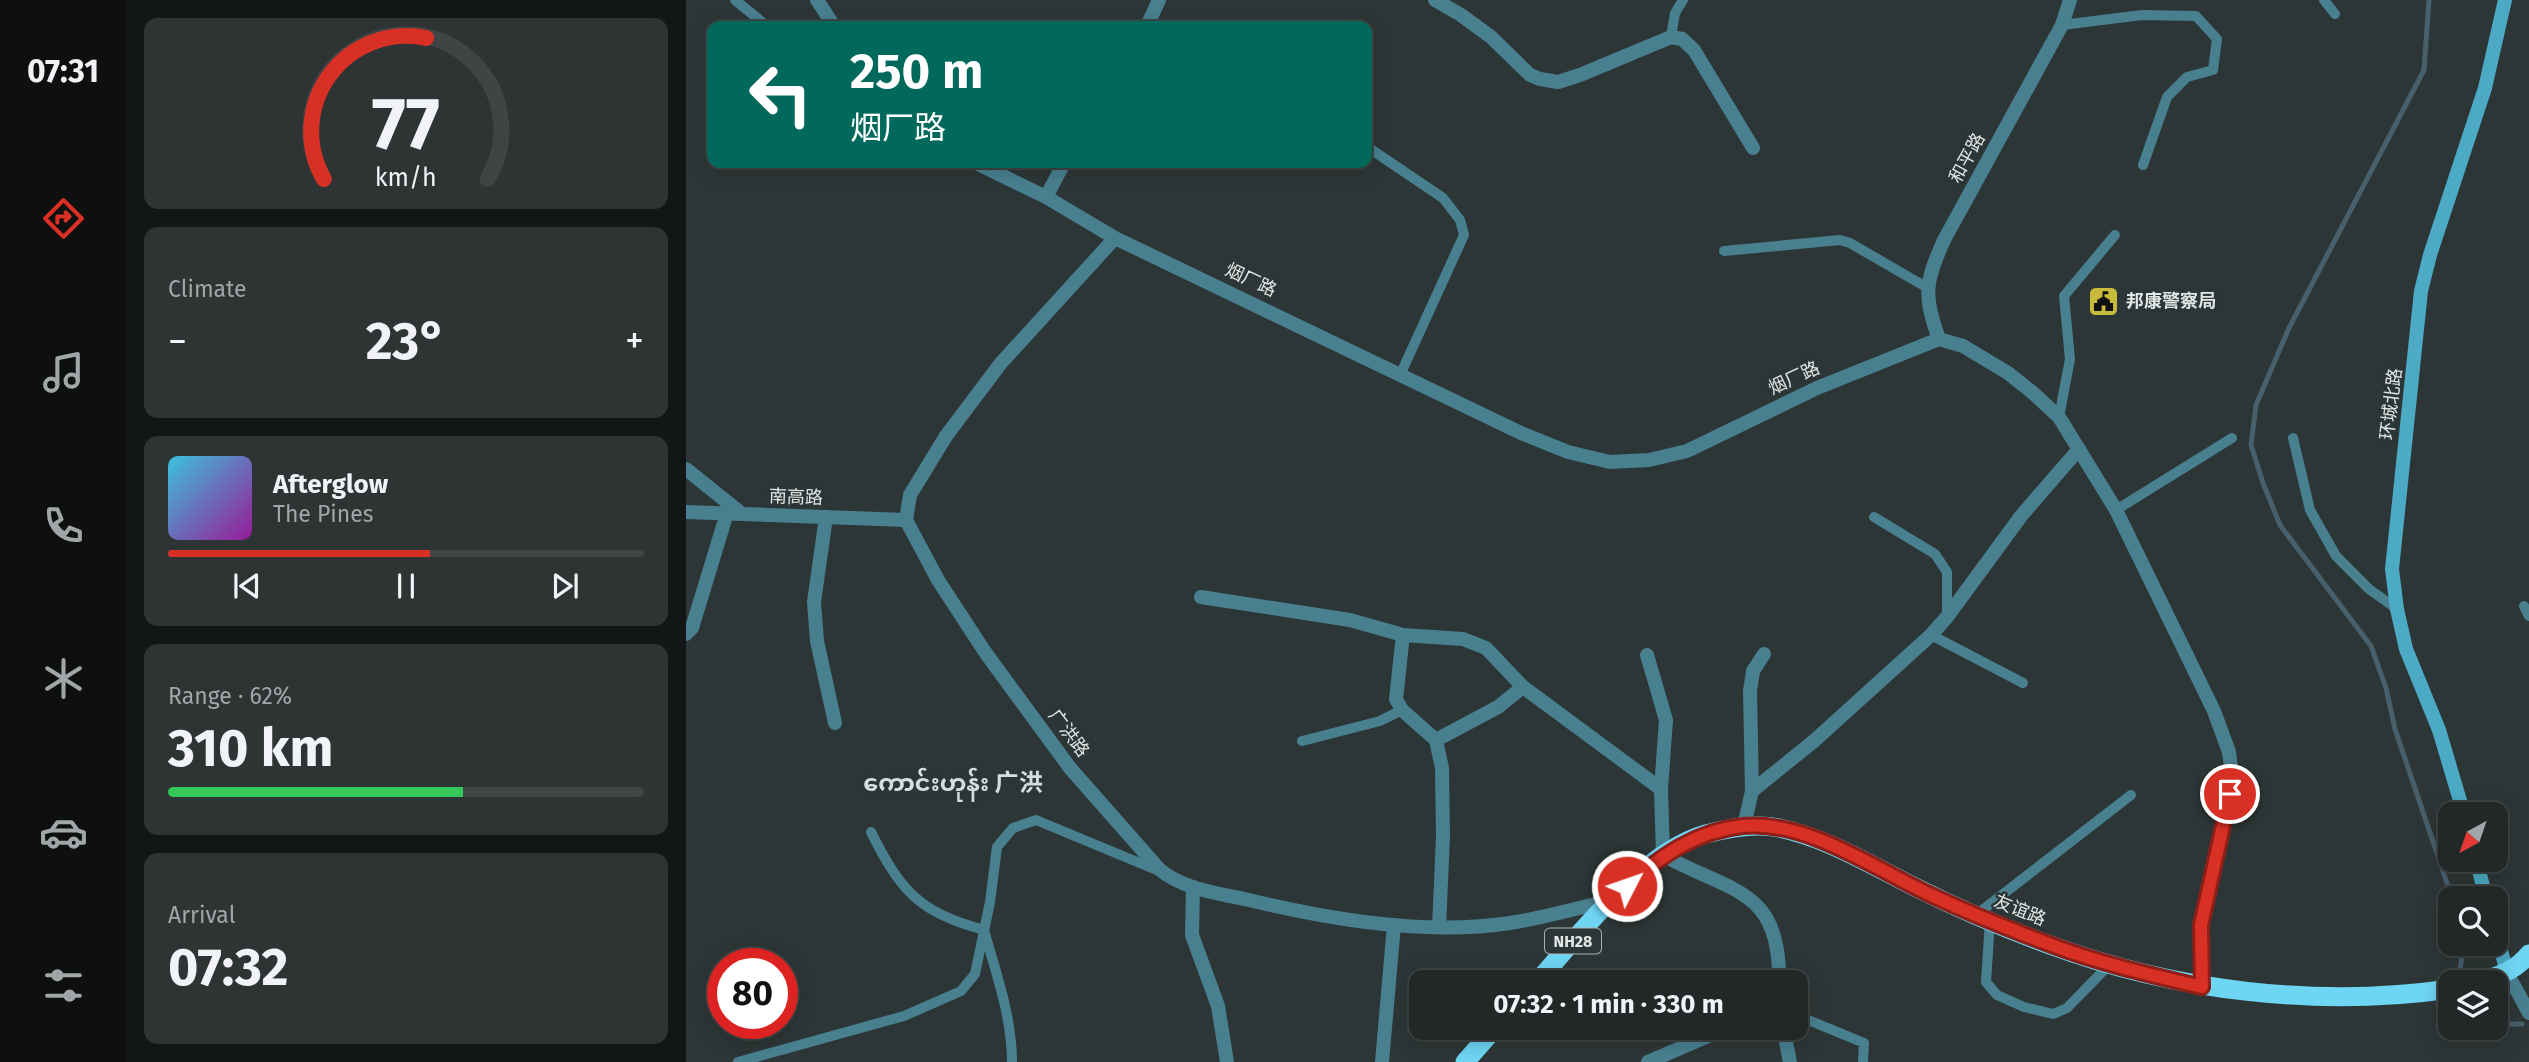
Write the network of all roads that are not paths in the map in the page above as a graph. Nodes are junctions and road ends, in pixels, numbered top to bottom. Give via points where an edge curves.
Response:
1 (735, 0) edge
2 (817, 0) edge
3 (1159, 0) edge
4 (1435, 0) edge
5 (1683, 0) edge
6 (2070, 0) edge
7 (2325, 0) edge
8 (2505, 0) edge
9 (2335, 14) dead end
10 (762, 21) edge
11 (831, 21) edge
12 (1149, 21) edge
13 (2062, 24) junction
14 (1671, 37) junction
15 (1753, 148) dead end
16 (1372, 150) edge
17 (2143, 165) dead end
18 (986, 168) edge
19 (1061, 168) edge
20 (1046, 197) junction
21 (2115, 235) dead end
22 (1115, 237) junction
23 (1724, 251) dead end
24 (1926, 287) junction
25 (1939, 340) junction
26 (1401, 373) junction
27 (2059, 417) junction
28 (2232, 438) dead end
29 (2293, 438) dead end
30 (2080, 449) junction
31 (686, 469) edge
32 (2116, 510) junction
33 (686, 512) edge
34 (735, 514) junction
35 (826, 517) junction
36 (1874, 517) dead end
37 (906, 520) junction
38 (1200, 597) dead end
39 (2396, 609) junction
40 (1947, 617) junction
41 (686, 634) edge
42 (1403, 635) junction
43 (1931, 635) junction
44 (1764, 654) dead end
45 (1647, 655) dead end
46 (2023, 683) dead end
47 (1523, 687) junction
48 (1402, 710) junction
49 (835, 723) dead end
50 (1436, 740) junction
51 (1301, 741) dead end
52 (1661, 789) junction
53 (1752, 791) junction
54 (2131, 795) dead end
55 (2460, 802) edge
56 (1744, 826) junction
57 (871, 832) dead end
58 (1663, 855) junction
59 (1166, 874) junction
60 (1193, 887) junction
61 (1609, 901) junction
62 (1983, 918) junction
63 (1394, 925) junction
64 (1439, 928) junction
65 (984, 930) junction
66 (2529, 954) edge
67 (2110, 964) junction
68 (1548, 970) edge
69 (1779, 970) edge
70 (2508, 972) edge
71 (2508, 975) edge
72 (2202, 987) junction
73 (2438, 990) edge
74 (2529, 1013) edge
75 (1808, 1020) edge
76 (1484, 1040) edge
77 (1698, 1040) edge
78 (1786, 1040) edge
79 (744, 1061) edge
80 (1012, 1062) edge
81 (1227, 1062) edge
82 (1382, 1062) edge
83 (1465, 1062) edge
84 (1648, 1062) edge
85 (1790, 1062) edge
86 (1863, 1062) edge

1 - 10 lane
2 - 11 street
3 - 12 street
4 - 14 street via 1491,37 1530,75 1558,82
5 - 14 lane via 1675,13
6 - 13 street, 和平路
7 - 9 lane
8 - 39 main road, 环城北路 via 2485,88 2421,291 2395,529
13 - 17 lane via 2142,15 2196,16 2217,39 2213,70 2187,77 2167,97
13 - 24 street, 和平路 via 1944,240
14 - 15 street via 1682,38 1694,50
16 - 26 lane via 1443,198 1460,220 1464,235
18 - 20 street, 烟厂路
19 - 20 street
20 - 22 street, 烟厂路
21 - 27 lane via 2064,296 2070,359
22 - 26 street, 烟厂路
22 - 37 street via 1001,363 946,436 910,495
23 - 24 lane via 1840,240
24 - 25 street
25 - 26 street, 烟厂路 via 1817,388 1686,451 1649,460 1610,462 1567,452
25 - 27 street via 1988,359
27 - 30 street
28 - 32 lane
29 - 39 lane via 2310,510 2336,556
30 - 32 street
30 - 40 street via 2021,516
31 - 34 street
32 - 72 street via 2214,711 2229,752 2230,794 2201,925
33 - 34 street, 南高路
34 - 35 street, 南高路
34 - 41 street
35 - 37 street, 南高路
35 - 49 street via 814,602 817,641
36 - 40 lane via 1935,554 1947,572
37 - 59 street, 广洪路 via 992,663 1070,768
38 - 42 street via 1350,620
39 - 55 main road, 环城北路
40 - 43 street
42 - 47 street via 1463,639 1486,648
42 - 48 street via 1396,699
43 - 46 lane
43 - 53 street
44 - 53 street via 1753,671 1750,691
45 - 52 street via 1666,720
47 - 50 street
47 - 52 street
48 - 50 street
48 - 51 lane via 1380,721
50 - 64 street via 1442,768
52 - 58 street
53 - 56 street
54 - 62 lane
56 - 58 highway, 友谊路 / NH28 via 1704,835
56 - 62 highway, 友谊路 / NH28 via 1777,827 1815,839
57 - 65 lane via 889,867 923,906 952,922
58 - 61 highway, 友谊路 / NH28
58 - 69 street via 1737,888 1756,905 1769,920 1778,946
59 - 60 street, 广洪路
59 - 65 lane via 1036,820 1013,828 997,847
60 - 63 street, 广洪路 via 1286,909
60 - 81 street via 1192,935 1218,1006
61 - 64 street, 广洪路 via 1510,923
61 - 68 highway, NH28
62 - 67 highway, 友谊路 / NH28
62 - 67 lane via 1986,982 1997,995 2024,1007 2053,1014 2067,1008
63 - 64 street, 广洪路
63 - 82 street
65 - 79 lane via 975,974 961,991 904,1016
65 - 80 lane via 1005,1008
66 - 70 highway
67 - 72 highway, 友谊路 / NH28
71 - 74 street
72 - 73 highway, 友谊路 / NH28 via 2326,996
75 - 86 lane via 1864,1043
76 - 83 highway
77 - 84 street
78 - 85 street

